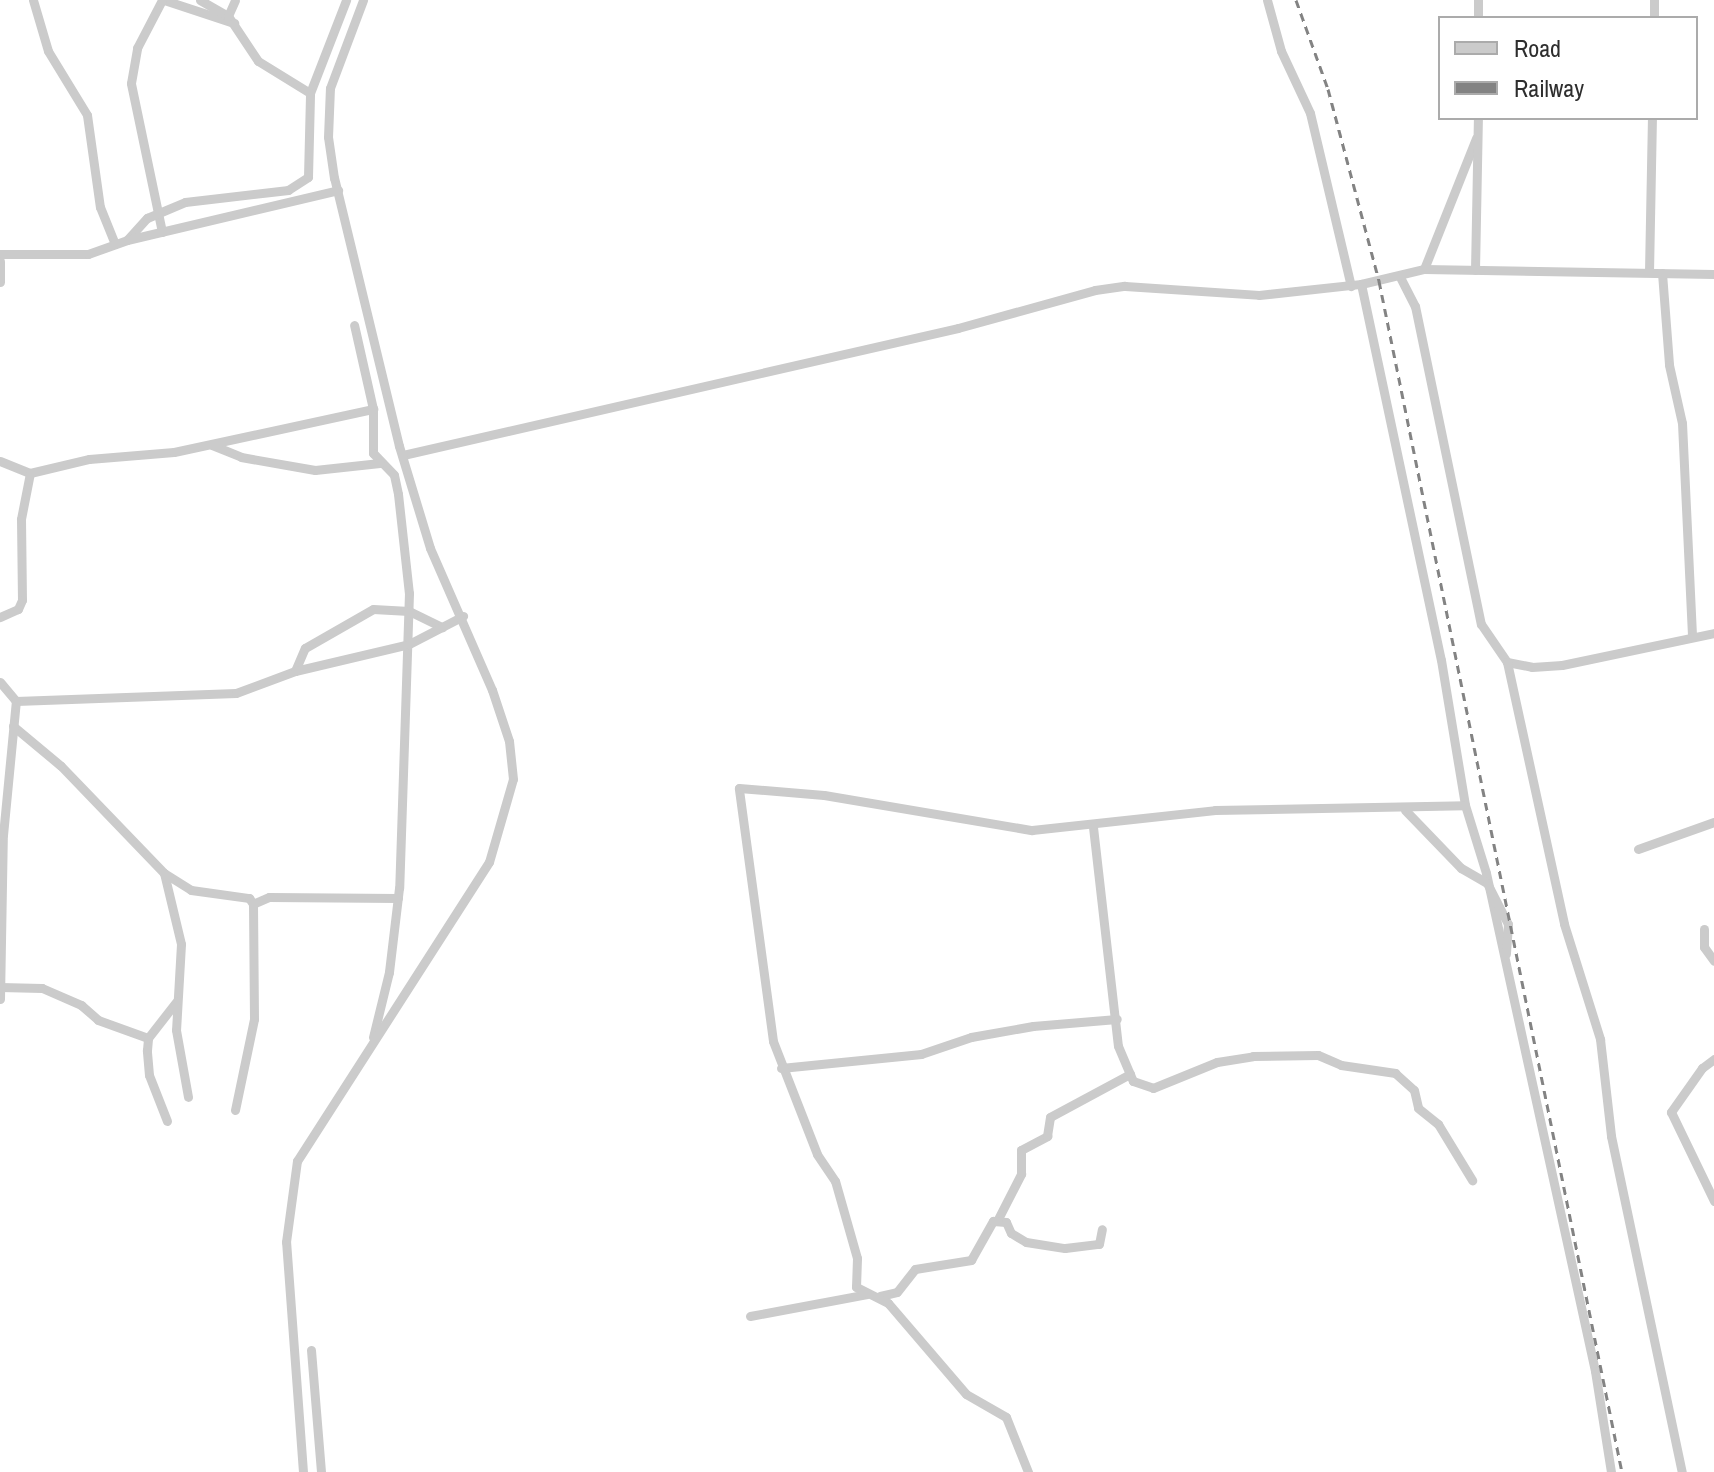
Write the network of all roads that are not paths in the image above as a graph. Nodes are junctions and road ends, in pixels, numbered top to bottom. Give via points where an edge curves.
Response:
1 (33, 0) edge
2 (163, 0) edge
3 (200, 0) edge
4 (235, 0) edge
5 (346, 0) edge
6 (363, 0) edge
7 (1267, 0) edge
8 (231, 19) junction
9 (310, 93) junction
10 (1478, 120) edge
11 (1652, 120) edge
12 (1478, 131) junction
13 (338, 190) junction
14 (157, 214) junction
15 (162, 232) junction
16 (127, 240) junction
17 (115, 244) junction
18 (0, 254) edge
19 (0, 261) edge
20 (1424, 269) junction
21 (1475, 270) junction
22 (1649, 272) junction
23 (1662, 273) junction
24 (1714, 274) edge
25 (1400, 277) junction
26 (0, 282) edge
27 (1356, 285) junction
28 (354, 325) dead end
29 (373, 409) junction
30 (210, 445) junction
31 (403, 455) junction
32 (0, 461) edge
33 (380, 463) junction
34 (30, 473) junction
35 (409, 611) junction
36 (463, 616) junction
37 (0, 617) edge
38 (442, 627) junction
39 (1714, 633) edge
40 (1692, 637) junction
41 (409, 644) junction
42 (1507, 662) junction
43 (295, 671) junction
44 (0, 682) edge
45 (16, 701) junction
46 (13, 726) junction
47 (1465, 805) junction
48 (1405, 810) junction
49 (1714, 822) edge
50 (1093, 827) junction
51 (1638, 849) dead end
52 (164, 873) junction
53 (1487, 883) junction
54 (189, 889) junction
55 (398, 898) junction
56 (253, 904) junction
57 (172, 908) junction
58 (1704, 929) dead end
59 (0, 935) edge
60 (1714, 961) edge
61 (0, 973) edge
62 (0, 987) edge
63 (180, 996) junction
64 (0, 999) edge
65 (1117, 1019) junction
66 (148, 1038) junction
67 (372, 1044) junction
68 (1714, 1059) edge
69 (781, 1068) junction
70 (1130, 1074) junction
71 (188, 1097) dead end
72 (235, 1110) dead end
73 (167, 1121) dead end
74 (1472, 1180) dead end
75 (1714, 1201) edge
76 (998, 1219) junction
77 (1102, 1229) dead end
78 (875, 1295) junction
79 (750, 1316) dead end
80 (311, 1350) dead end
81 (303, 1472) edge
82 (321, 1472) edge
83 (1028, 1472) edge
84 (1611, 1472) edge
85 (1682, 1472) edge

1 - 17 street via 46,48 87,115 100,207
2 - 8 street
2 - 14 street via 137,48 131,83
3 - 8 street
4 - 8 street
5 - 9 street
6 - 13 street via 330,88 328,137
7 - 27 street via 1281,51 1310,113
8 - 9 street via 258,61
9 - 14 street via 308,177 288,190 208,196
10 - 12 street
11 - 22 street
12 - 20 street
12 - 21 street
13 - 15 street
13 - 31 street
14 - 15 street
14 - 16 street via 133,229
15 - 16 street
16 - 17 street
17 - 18 street via 88,254
19 - 26 street
20 - 21 street
20 - 25 street
21 - 22 street
22 - 23 street
23 - 24 street
23 - 40 street via 1669,365 1682,423
25 - 27 street
25 - 42 street via 1415,306 1481,624
27 - 31 street via 1259,295 1125,286 1095,290 958,328
27 - 47 street via 1441,660
28 - 29 street
29 - 30 street
29 - 33 street via 373,453
30 - 33 street via 241,457 315,470
30 - 34 street via 89,459
31 - 36 street via 430,548
32 - 34 street
33 - 35 street via 394,475 398,494
34 - 37 street via 21,519 22,600 18,609
35 - 38 street
35 - 41 street
35 - 43 street via 373,609 305,648
36 - 38 street
36 - 67 street via 513,759 505,822 471,893
38 - 41 street
39 - 40 street
40 - 42 street via 1562,665
41 - 43 street
41 - 55 street
42 - 85 street via 1564,924 1600,1039 1611,1136
43 - 45 street via 236,693
44 - 45 street
45 - 46 street
46 - 52 street via 61,766
46 - 59 street
47 - 48 street
47 - 53 street
48 - 50 street via 1215,810
48 - 53 street via 1461,868
49 - 51 street
50 - 65 street
50 - 69 street via 987,826 824,795 739,788
52 - 54 street
52 - 57 street
53 - 84 street via 1595,1371
54 - 56 street via 249,898
54 - 57 street
55 - 56 street via 269,897
55 - 67 street via 389,972
56 - 72 street via 254,1019
57 - 63 street via 181,944
58 - 60 street via 1704,947
59 - 61 street
61 - 62 street
62 - 64 street
62 - 66 street via 42,988 81,1005 98,1020
63 - 66 street via 163,1025
63 - 71 street via 176,1030
65 - 69 street via 971,1037 921,1054
65 - 70 street via 1118,1046
66 - 73 street via 149,1075
67 - 81 street via 308,1140 288,1197 288,1285
68 - 75 street via 1671,1112
69 - 78 street via 817,1154 835,1181 857,1258 856,1287
70 - 74 street via 1143,1087 1153,1088 1217,1062 1318,1055 1341,1065 1395,1073 1414,1090 1418,1108 1438,1124 1444,1140 1467,1164
70 - 76 street via 1050,1117 1047,1136 1021,1150 1021,1174
76 - 77 street via 1026,1242 1065,1248 1099,1244
76 - 78 street via 989,1223 971,1260 915,1269 897,1292
78 - 79 street
78 - 83 street via 917,1332 966,1394 1006,1417
80 - 82 street

